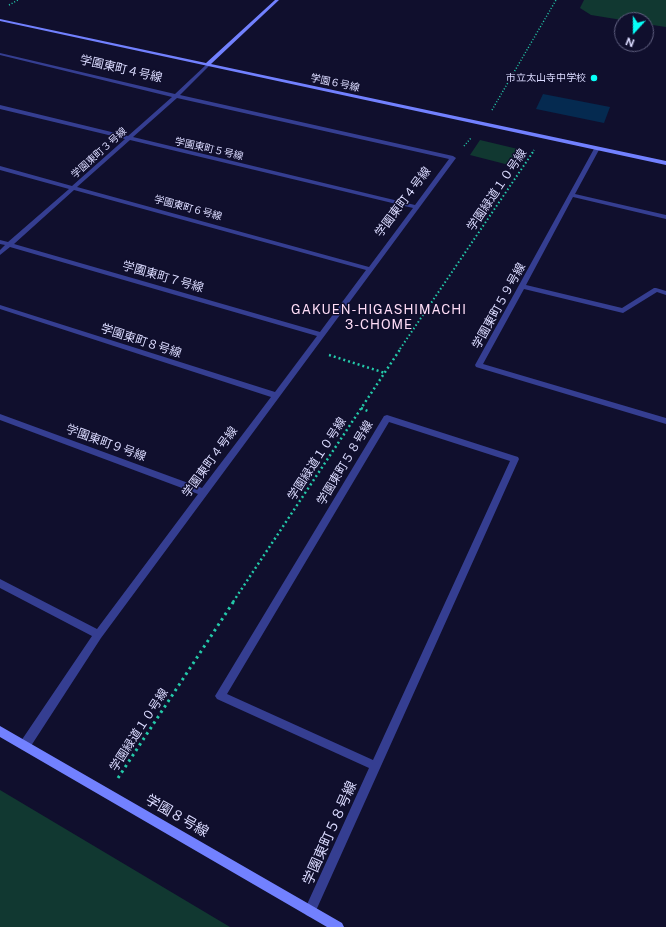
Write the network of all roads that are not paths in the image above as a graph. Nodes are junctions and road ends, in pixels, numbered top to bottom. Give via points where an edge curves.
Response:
1 (278, 0) edge
2 (0, 20) edge
3 (0, 54) edge
4 (208, 64) junction
5 (176, 96) junction
6 (0, 107) edge
7 (128, 138) junction
8 (597, 148) junction
9 (666, 163) edge
10 (0, 168) edge
11 (74, 187) junction
12 (572, 195) junction
13 (415, 207) junction
14 (666, 217) edge
15 (0, 242) edge
16 (9, 244) junction
17 (0, 253) edge
18 (370, 268) junction
19 (522, 286) junction
20 (666, 293) edge
21 (0, 307) edge
22 (320, 334) junction
23 (275, 395) junction
24 (0, 417) edge
25 (666, 421) edge
26 (204, 492) junction
27 (0, 583) edge
28 (98, 635) junction
29 (0, 731) edge
30 (25, 745) junction
31 (376, 766) junction
32 (310, 911) junction
33 (338, 927) edge

1 - 4 street
2 - 4 street, 学園６号線
3 - 5 street, 学園東町４号線
4 - 5 street, 学園東町３号線
4 - 8 street, 学園６号線
5 - 7 street, 学園東町３号線
5 - 13 street, 学園東町４号線 via 453,158
6 - 7 street, 学園東町５号線
7 - 11 street, 学園東町３号線
7 - 13 street, 学園東町５号線
8 - 9 street, 学園６号線
8 - 12 street, 学園東町５９号線
10 - 11 street, 学園東町６号線
11 - 16 street, 学園東町３号線
11 - 18 street, 学園東町６号線
12 - 14 street
12 - 19 street, 学園東町５９号線
13 - 18 street, 学園東町４号線
15 - 16 street, 学園東町７号線
16 - 17 street, 学園東町３号線
16 - 22 street, 学園東町７号線
18 - 22 street, 学園東町４号線
19 - 20 street via 623,311 656,290
19 - 25 street, 学園東町５９号線 via 479,365
21 - 23 street, 学園東町８号線
22 - 23 street, 学園東町４号線
23 - 26 street, 学園東町４号線
24 - 26 street, 学園東町９号線
26 - 28 street, 学園東町４号線
27 - 28 street
28 - 30 street, 学園東町４号線
29 - 30 street, 学園８号線
30 - 32 street, 学園８号線
31 - 31 street, 学園東町５８号線 via 515,460 386,418 220,696
31 - 32 street, 学園東町５８号線
32 - 33 street, 学園８号線

